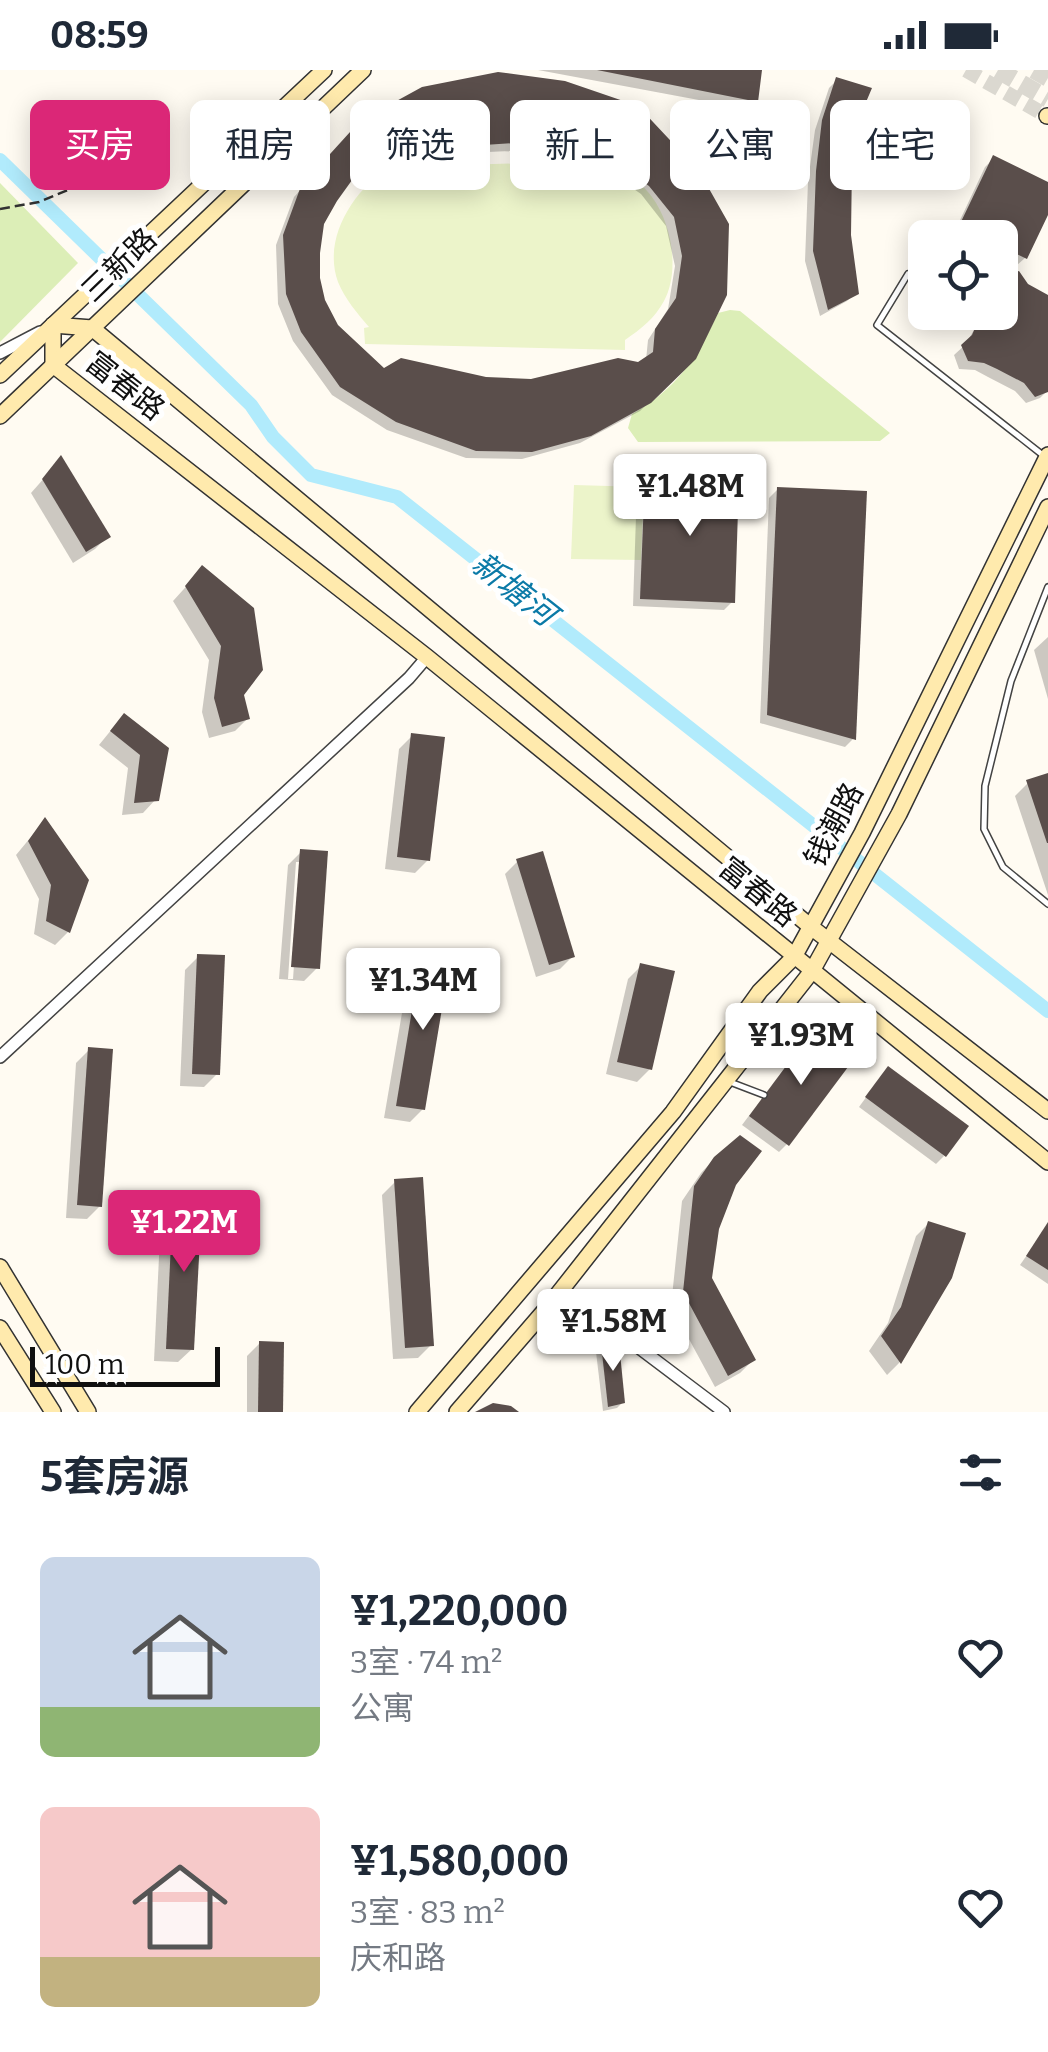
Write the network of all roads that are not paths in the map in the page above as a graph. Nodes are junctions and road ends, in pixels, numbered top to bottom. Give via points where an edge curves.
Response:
1 (324, 70) edge
2 (363, 70) edge
3 (908, 274) dead end
4 (53, 325) junction
5 (92, 328) junction
6 (0, 353) edge
7 (54, 365) junction
8 (0, 375) edge
9 (0, 416) edge
10 (1047, 457) edge
11 (1048, 507) edge
12 (1043, 531) edge
13 (1048, 587) edge
14 (426, 657) junction
15 (1048, 904) edge
16 (811, 927) junction
17 (829, 941) junction
18 (794, 957) junction
19 (812, 971) junction
20 (873, 1021) junction
21 (848, 1054) dead end
22 (0, 1056) edge
23 (727, 1082) junction
24 (764, 1095) dead end
25 (1048, 1111) edge
26 (1048, 1162) edge
27 (0, 1267) edge
28 (562, 1289) junction
29 (0, 1328) edge
30 (54, 1412) edge
31 (88, 1412) edge
32 (416, 1412) edge
33 (457, 1412) edge
34 (724, 1412) edge

1 - 4 main road, 三新路
2 - 5 main road, 三新路
3 - 10 lane via 877,325
4 - 5 main road, 富春路
4 - 6 street, 三新路
4 - 7 main road, 富春路
4 - 8 main road, 三新路
5 - 7 main road, 三新路
5 - 16 main road, 富春路
7 - 9 main road, 三新路
7 - 14 main road, 富春路
10 - 16 main road, 钱潮路
11 - 12 main road, 钱潮路
12 - 17 main road, 钱潮路
13 - 15 lane via 1010,681 985,786 984,829 1004,866
14 - 18 main road, 富春路
14 - 22 street
16 - 17 main road, 富春路
16 - 18 main road, 钱潮路
17 - 19 main road, 钱潮路
17 - 25 main road, 富春路
18 - 19 main road, 富春路
18 - 32 main road, 钱潮路 via 760,991 673,1112
19 - 20 main road, 富春路
19 - 23 main road, 钱潮路
20 - 21 lane
20 - 26 main road, 富春路
23 - 24 lane
23 - 28 main road, 钱潮路
27 - 31 main road
28 - 33 main road, 钱潮路
28 - 34 street
29 - 30 main road

